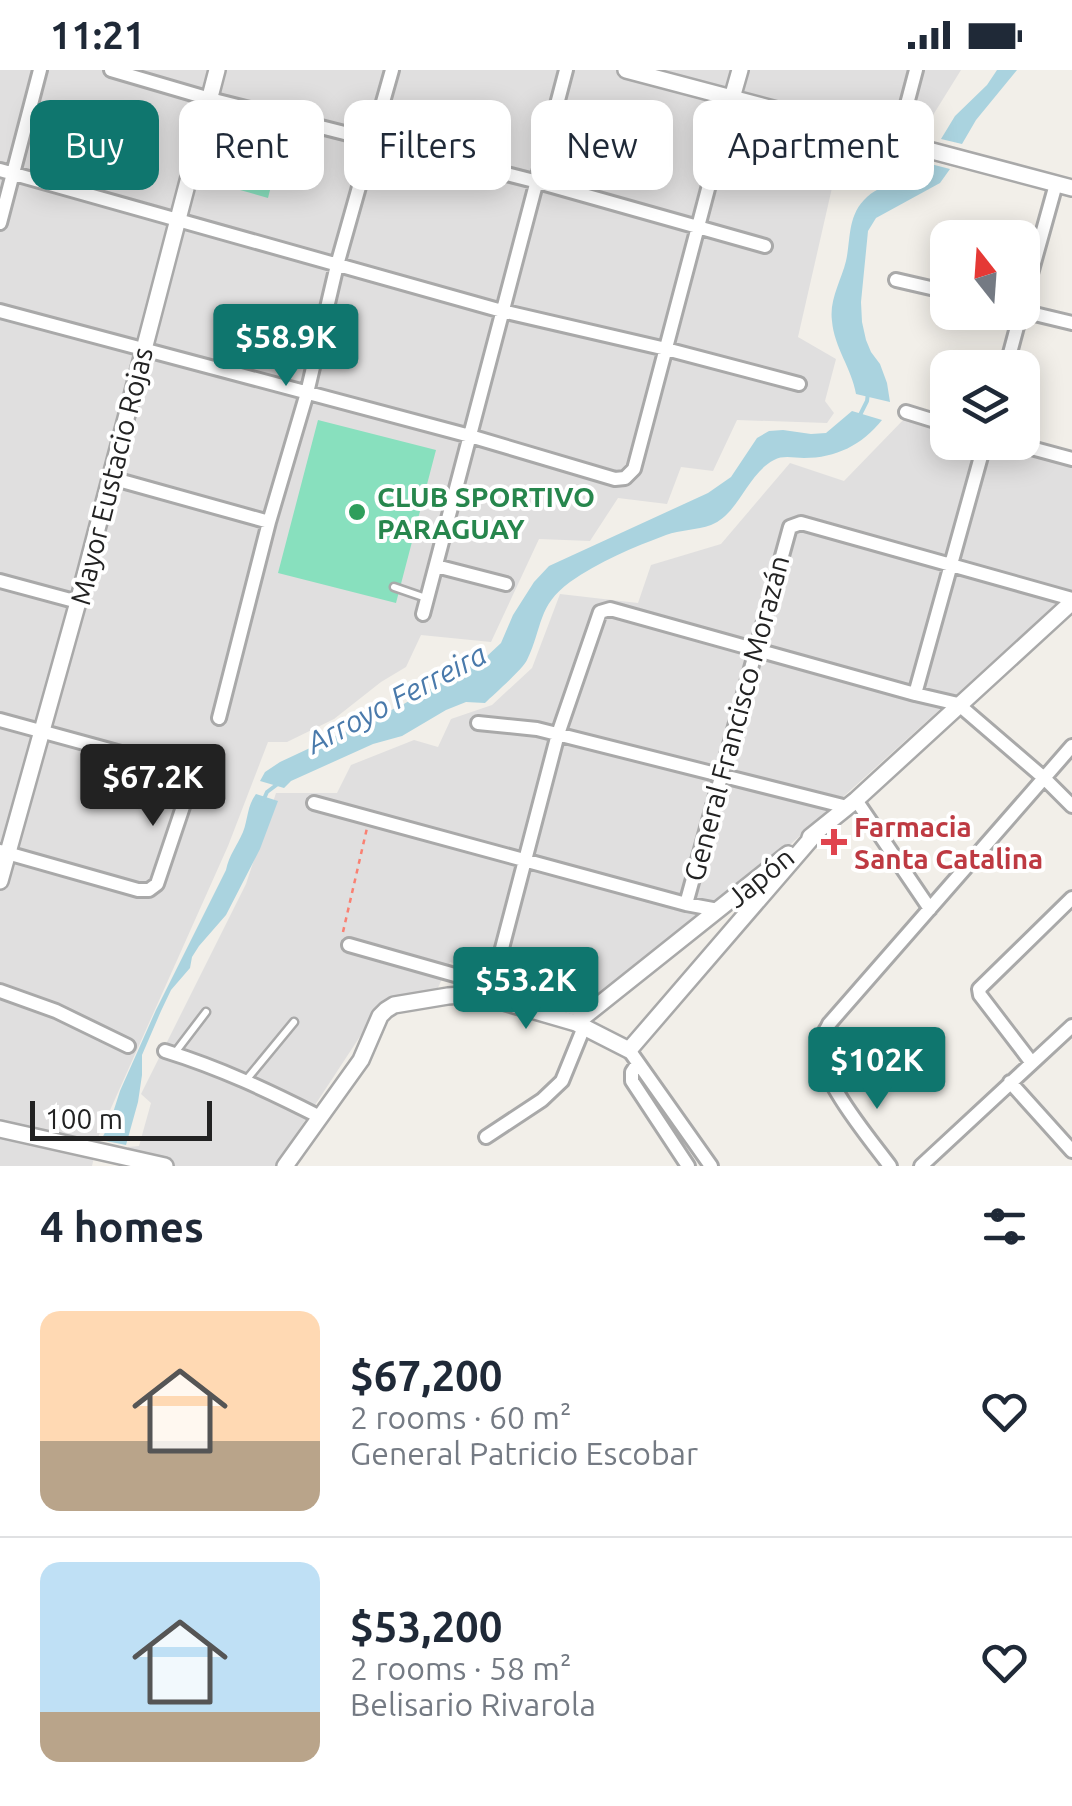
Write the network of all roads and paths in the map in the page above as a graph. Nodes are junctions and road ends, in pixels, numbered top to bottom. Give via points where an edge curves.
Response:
1 (40, 70) edge
2 (111, 70) edge
3 (217, 70) edge
4 (392, 70) edge
5 (566, 70) edge
6 (626, 70) edge
7 (740, 70) edge
8 (916, 70) edge
9 (732, 98) junction
10 (210, 99) junction
11 (383, 100) edge
12 (558, 100) edge
13 (739, 100) edge
14 (908, 100) edge
15 (344, 133) edge
16 (934, 152) edge
17 (6, 171) edge
18 (1064, 186) edge
19 (357, 190) edge
20 (536, 190) edge
21 (566, 190) edge
22 (178, 218) junction
23 (0, 222) edge
24 (698, 227) junction
25 (765, 246) dead end
26 (1040, 257) edge
27 (337, 264) junction
28 (896, 280) dead end
29 (930, 288) edge
30 (0, 311) edge
31 (502, 311) junction
32 (1040, 315) edge
33 (1072, 323) edge
34 (143, 350) junction
35 (666, 350) junction
36 (799, 384) dead end
37 (307, 393) junction
38 (906, 412) dead end
39 (930, 419) edge
40 (470, 436) junction
41 (1040, 450) edge
42 (1072, 459) edge
43 (980, 460) edge
44 (111, 478) junction
45 (269, 522) junction
46 (436, 566) junction
47 (951, 566) junction
48 (0, 581) edge
49 (506, 584) dead end
50 (394, 587) dead end
51 (428, 599) junction
52 (1072, 600) edge
53 (78, 602) junction
54 (424, 614) dead end
55 (755, 650) junction
56 (916, 694) junction
57 (958, 704) junction
58 (219, 718) dead end
59 (0, 720) edge
60 (478, 723) dead end
61 (43, 730) junction
62 (558, 734) junction
63 (1072, 746) edge
64 (720, 776) junction
65 (1044, 778) junction
66 (314, 803) dead end
67 (851, 804) junction
68 (1072, 806) edge
69 (369, 817) junction
70 (816, 832) junction
71 (4, 852) edge
72 (526, 860) junction
73 (0, 881) edge
74 (1072, 898) edge
75 (686, 904) junction
76 (930, 909) junction
77 (718, 910) junction
78 (349, 945) joint
79 (0, 991) edge
80 (486, 993) junction
81 (206, 1012) dead end
82 (583, 1021) junction
83 (294, 1022) dead end
84 (1072, 1026) edge
85 (128, 1046) dead end
86 (170, 1053) joint
87 (633, 1056) junction
88 (1032, 1063) junction
89 (246, 1080) junction
90 (1010, 1082) junction
91 (320, 1117) junction
92 (0, 1128) edge
93 (486, 1136) dead end
94 (1072, 1152) edge
95 (165, 1166) edge
96 (285, 1166) edge
97 (688, 1166) edge
98 (711, 1166) edge
99 (890, 1166) edge
100 (921, 1166) edge

1 - 17 street
2 - 10 street
3 - 10 street, Mayor Eustacio Rojas
4 - 11 street
5 - 12 street
6 - 9 street
7 - 9 street
8 - 14 street
9 - 13 street
9 - 24 street
10 - 15 street
10 - 22 street, Mayor Eustacio Rojas
16 - 18 street
17 - 22 street
17 - 23 street
18 - 26 street
19 - 27 street
20 - 31 street
21 - 24 street
22 - 27 street
22 - 34 street, Mayor Eustacio Rojas
24 - 25 street
24 - 35 street
27 - 31 street
27 - 37 street
28 - 29 street
30 - 34 street
31 - 35 street
31 - 40 street
32 - 33 street
34 - 37 street
34 - 44 street, Mayor Eustacio Rojas
35 - 36 street
35 - 40 street via 626,478
37 - 40 street
37 - 45 street
38 - 39 street
40 - 46 street
41 - 42 street
43 - 47 street
44 - 45 street
44 - 53 street, Mayor Eustacio Rojas
45 - 58 street
46 - 49 street
46 - 51 street
47 - 52 street
47 - 55 street, General Francisco Morazán via 801,523 790,526
47 - 56 street
48 - 53 street
50 - 51 lane
51 - 54 street
52 - 57 street, Japón
53 - 61 street, Mayor Eustacio Rojas
55 - 56 street
55 - 62 street via 610,609 600,612
55 - 64 street, General Francisco Morazán
56 - 57 street
57 - 65 street
57 - 67 street, Japón
59 - 61 street
60 - 62 street
61 - 71 street, Mayor Eustacio Rojas
61 - 71 street via 183,770 191,783 154,888 144,891
62 - 64 street
62 - 72 street
63 - 65 street
64 - 67 street
64 - 75 street, General Francisco Morazán
65 - 68 street
65 - 76 street
66 - 69 street
67 - 70 street, Japón
67 - 76 street
69 - 72 street
69 - 78 path via 344,930
70 - 77 street, Japón
70 - 87 street
71 - 73 street, Mayor Eustacio Rojas
72 - 75 street
72 - 80 street
74 - 88 street via 979,989
75 - 77 street
76 - 99 street via 820,1040 830,1082
77 - 82 street, Japón
78 - 80 street
79 - 85 street
80 - 82 street
80 - 91 street via 386,1010
81 - 86 lane
82 - 87 street
82 - 93 street, Japón via 562,1082
83 - 89 lane
84 - 88 street
86 - 89 street
87 - 97 street via 632,1081
87 - 98 street
88 - 90 street
89 - 91 street
90 - 94 street
90 - 100 street
91 - 96 street
92 - 95 street

